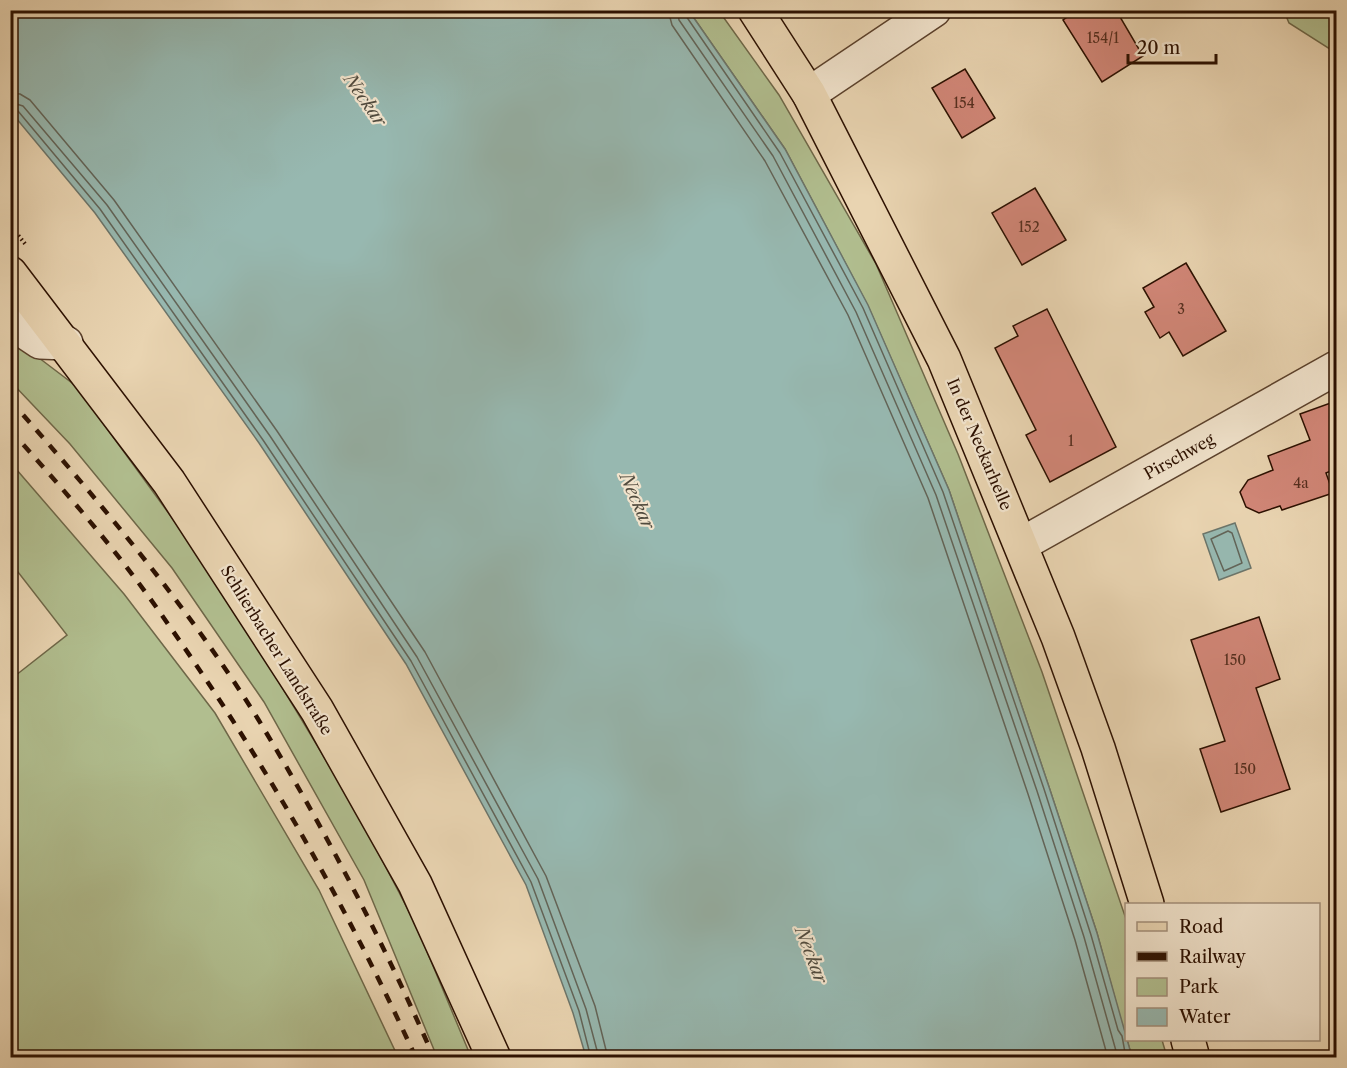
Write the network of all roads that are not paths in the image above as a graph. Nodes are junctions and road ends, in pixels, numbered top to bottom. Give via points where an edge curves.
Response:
1 (755, 10) edge
2 (934, 10) edge
3 (809, 94) junction
4 (10, 273) edge
5 (10, 322) edge
6 (66, 343) junction
7 (1336, 368) edge
8 (1022, 544) junction
9 (1147, 903) edge
10 (1188, 1041) edge
11 (494, 1058) edge
12 (1193, 1058) edge

1 - 3 main road, In der Neckarhelle
2 - 3 street
3 - 8 main road, In der Neckarhelle via 944,359
4 - 6 main road, Schlierbacher Landstraße
5 - 6 street via 40,342
6 - 11 main road, Schlierbacher Landstraße via 169,482 317,710 415,884
7 - 8 street, Pirschweg
8 - 9 main road, In der Neckarhelle via 1098,748
10 - 12 main road

